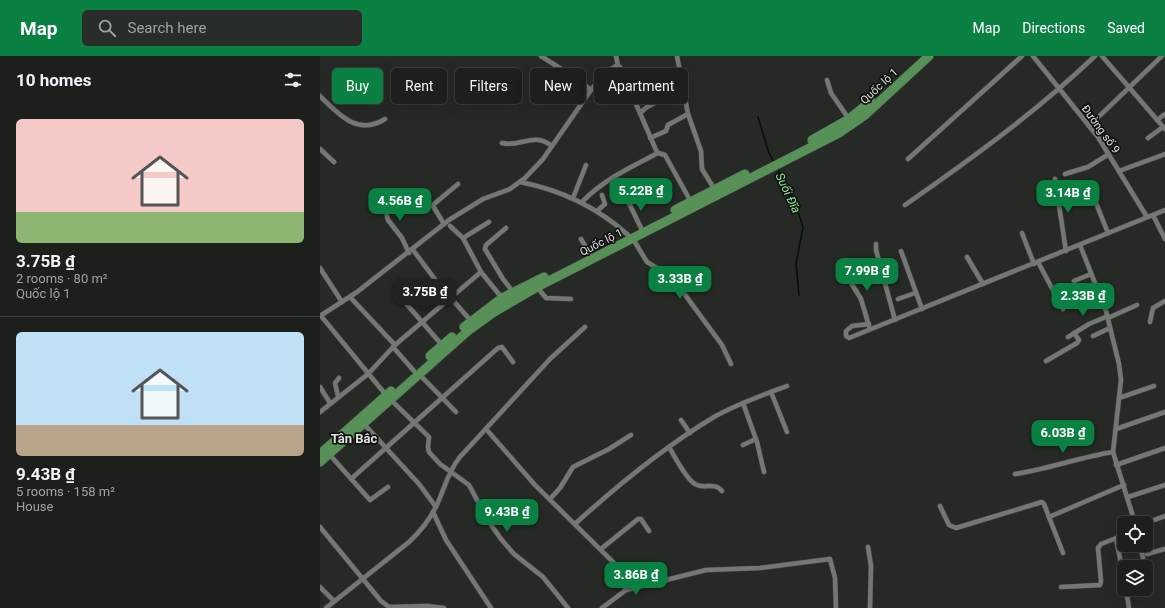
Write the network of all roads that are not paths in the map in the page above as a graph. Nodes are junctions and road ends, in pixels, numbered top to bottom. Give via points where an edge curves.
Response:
1 (541, 56) edge
2 (616, 56) edge
3 (677, 56) edge
4 (921, 56) edge
5 (929, 56) edge
6 (1022, 56) edge
7 (1033, 56) edge
8 (1095, 56) edge
9 (1102, 56) edge
10 (1162, 56) edge
11 (618, 66) joint
12 (679, 68) edge
13 (827, 80) dead end
14 (1130, 88) junction
15 (1060, 89) junction
16 (591, 90) junction
17 (320, 96) edge
18 (636, 104) edge
19 (652, 104) edge
20 (686, 104) edge
21 (640, 113) junction
22 (688, 114) junction
23 (1165, 114) edge
24 (385, 119) dead end
25 (849, 119) junction
26 (1157, 120) junction
27 (1089, 126) junction
28 (1164, 128) edge
29 (650, 138) junction
30 (1148, 138) dead end
31 (502, 143) dead end
32 (552, 146) junction
33 (320, 149) edge
34 (658, 153) junction
35 (1109, 154) junction
36 (1165, 154) edge
37 (908, 159) dead end
38 (779, 160) junction
39 (334, 162) dead end
40 (586, 165) dead end
41 (769, 165) junction
42 (1119, 171) junction
43 (1065, 174) dead end
44 (1055, 179) dead end
45 (520, 182) junction
46 (458, 184) dead end
47 (1090, 188) dead end
48 (715, 190) junction
49 (602, 195) dead end
50 (573, 198) junction
51 (377, 200) dead end
52 (628, 201) dead end
53 (582, 202) junction
54 (691, 202) junction
55 (905, 205) dead end
56 (1165, 210) edge
57 (598, 212) junction
58 (1153, 215) junction
59 (1147, 217) junction
60 (489, 222) dead end
61 (444, 224) junction
62 (450, 226) dead end
63 (506, 228) dead end
64 (641, 228) junction
65 (1022, 233) dead end
66 (1108, 233) junction
67 (631, 237) junction
68 (463, 238) junction
69 (581, 239) dead end
70 (1165, 239) edge
71 (876, 244) dead end
72 (1080, 245) junction
73 (901, 250) dead end
74 (1066, 251) junction
75 (411, 252) junction
76 (590, 254) junction
77 (967, 257) dead end
78 (1036, 263) junction
79 (840, 265) dead end
80 (320, 268) edge
81 (481, 272) junction
82 (1091, 274) junction
83 (1074, 281) dead end
84 (983, 284) junction
85 (537, 287) junction
86 (396, 292) dead end
87 (512, 292) junction
88 (915, 293) junction
89 (350, 297) junction
90 (451, 298) junction
91 (502, 298) junction
92 (571, 299) dead end
93 (898, 299) dead end
94 (1165, 301) edge
95 (342, 302) junction
96 (1137, 305) dead end
97 (922, 309) junction
98 (1063, 309) dead end
99 (320, 316) edge
100 (1108, 317) junction
101 (895, 320) junction
102 (471, 321) junction
103 (1150, 322) dead end
104 (422, 323) junction
105 (585, 327) dead end
106 (1110, 328) junction
107 (1074, 333) junction
108 (1093, 336) dead end
109 (1068, 337) dead end
110 (442, 345) junction
111 (394, 346) junction
112 (1046, 361) dead end
113 (513, 362) dead end
114 (731, 364) dead end
115 (416, 373) junction
116 (368, 374) junction
117 (339, 378) dead end
118 (788, 386) dead end
119 (1154, 386) dead end
120 (320, 387) edge
121 (772, 392) junction
122 (338, 396) junction
123 (389, 397) junction
124 (441, 398) junction
125 (1119, 398) junction
126 (330, 403) junction
127 (743, 403) junction
128 (320, 412) edge
129 (456, 412) dead end
130 (1165, 412) edge
131 (681, 420) dead end
132 (414, 423) junction
133 (364, 424) junction
134 (1116, 429) junction
135 (486, 430) junction
136 (787, 432) dead end
137 (690, 433) junction
138 (631, 435) dead end
139 (756, 439) junction
140 (743, 445) dead end
141 (669, 447) junction
142 (386, 448) junction
143 (1165, 448) edge
144 (323, 451) edge
145 (1113, 452) junction
146 (320, 462) edge
147 (1116, 465) junction
148 (450, 472) junction
149 (764, 472) dead end
150 (1015, 474) dead end
151 (351, 479) junction
152 (1124, 485) junction
153 (1165, 485) edge
154 (388, 488) dead end
155 (722, 491) dead end
156 (1128, 497) junction
157 (550, 499) junction
158 (940, 506) dead end
159 (435, 509) junction
160 (1132, 516) edge
161 (1165, 516) edge
162 (1050, 517) junction
163 (1153, 520) edge
164 (576, 523) junction
165 (320, 527) edge
166 (649, 530) dead end
167 (1116, 538) joint
168 (868, 547) dead end
169 (602, 549) junction
170 (1165, 549) edge
171 (1143, 552) edge
172 (1063, 553) dead end
173 (1120, 560) edge
174 (362, 578) junction
175 (1061, 587) dead end
176 (320, 588) edge
177 (626, 590) junction
178 (1127, 596) edge
179 (334, 601) junction
180 (326, 608) edge
181 (389, 608) edge
182 (400, 608) edge
183 (444, 608) edge
184 (491, 608) edge
185 (568, 608) edge
186 (602, 608) edge
187 (836, 608) edge
188 (870, 608) edge
189 (1129, 608) edge

1 - 16 street
2 - 11 street
3 - 12 street
4 - 25 highway, Quốc lộ 1
5 - 38 highway, Quốc lộ 1 via 866,115 839,133
6 - 37 street
7 - 15 street, Đường số 9
8 - 15 street
9 - 14 street
10 - 14 street
11 - 16 street via 605,73
13 - 25 street via 831,93
14 - 26 street
14 - 27 street
15 - 27 street, Đường số 9
15 - 55 street via 991,144
16 - 32 street
17 - 24 street via 353,123 369,126
18 - 21 street
19 - 21 street
20 - 22 street
21 - 29 street
22 - 29 street via 668,125 666,131
22 - 48 street via 700,148 702,169
23 - 26 street
25 - 38 highway, Quốc lộ 1
26 - 28 street
27 - 35 street, Đường số 9
28 - 30 street
29 - 34 street
31 - 32 street via 508,145 540,139
32 - 45 street
33 - 39 street
34 - 53 street via 611,179
34 - 54 street via 666,155
35 - 42 street, Đường số 9
35 - 43 street via 1088,167
36 - 42 street
38 - 41 highway, Quốc lộ 1
40 - 50 street
41 - 48 highway, Quốc lộ 1
41 - 67 highway, Quốc lộ 1
42 - 59 street, Đường số 9
44 - 74 street
45 - 50 street via 546,187
45 - 61 street via 501,193 483,199
46 - 61 street via 433,206
47 - 66 street
48 - 54 highway, Quốc lộ 1
49 - 57 street via 605,205
50 - 53 street
51 - 75 street
52 - 64 street
53 - 57 street
54 - 64 highway, Quốc lộ 1
56 - 58 street
57 - 67 street
58 - 59 street
58 - 70 street
59 - 66 street
60 - 68 street
61 - 75 street
62 - 68 street
63 - 87 street via 486,245 485,249
64 - 67 highway, Quốc lộ 1
65 - 78 street
66 - 72 street
67 - 76 highway, Quốc lộ 1
67 - 85 highway, Quốc lộ 1
67 - 114 street via 647,262 672,277 722,345
68 - 81 street
69 - 76 street
71 - 101 street
72 - 74 street
72 - 82 street
73 - 88 street
74 - 78 street
75 - 89 street
75 - 90 street
76 - 87 highway, Quốc lộ 1
77 - 84 street
78 - 84 street
78 - 98 street
79 - 101 street via 862,300 869,327
80 - 95 street
81 - 90 street
81 - 91 street
82 - 83 street
82 - 100 street
84 - 97 street
85 - 92 street via 546,298
85 - 115 highway, Quốc lộ 1 via 481,321
86 - 104 street
87 - 91 highway, Quốc lộ 1
88 - 93 street
88 - 97 street
89 - 95 street
89 - 111 street
90 - 102 street
90 - 104 street
91 - 102 highway, Quốc lộ 1
94 - 103 street via 1153,308
95 - 99 street
96 - 100 street
97 - 101 street
99 - 116 street
100 - 106 street
100 - 107 street via 1088,324
102 - 110 highway, Quốc lộ 1
104 - 110 street
104 - 111 street
105 - 135 street via 555,354
106 - 108 street
106 - 125 street via 1121,371
107 - 109 street
107 - 112 street via 1079,340 1077,344
110 - 115 highway, Quốc lộ 1
111 - 115 street
111 - 116 street
113 - 124 street via 502,347 498,348
115 - 123 highway, Quốc lộ 1
115 - 124 street
116 - 122 street
116 - 123 street
117 - 122 street via 335,384
118 - 121 street
119 - 125 street
120 - 126 street
121 - 127 street
121 - 136 street
122 - 126 street
123 - 132 street
123 - 133 highway, Quốc lộ 1
123 - 144 highway, Quốc lộ 1
124 - 129 street
124 - 132 street
125 - 134 street
126 - 128 street
127 - 137 street
127 - 139 street
130 - 134 street
131 - 137 street
132 - 142 street
132 - 148 street via 429,437 429,452
133 - 142 street
133 - 144 highway, Quốc lộ 1
134 - 145 street
135 - 148 street via 458,458
135 - 157 street
137 - 141 street
138 - 157 street via 610,449 573,467
139 - 140 street
139 - 149 street
141 - 155 street via 692,482 698,486 714,485
141 - 164 street via 611,491
142 - 151 street
142 - 159 street via 419,484
143 - 147 street
144 - 146 highway, Quốc lộ 1
144 - 151 street
145 - 147 street
145 - 150 street
147 - 152 street
148 - 159 street
148 - 185 street via 469,485 501,539 514,554 543,577
151 - 154 street via 371,500
152 - 156 street
152 - 162 street
153 - 156 street
156 - 160 street
157 - 164 street
158 - 162 street via 949,525 956,528 1042,502
159 - 174 street via 409,542
159 - 184 street via 446,540
161 - 163 street
162 - 172 street
164 - 169 street
165 - 174 street
166 - 169 street via 638,519
167 - 173 street
167 - 175 street via 1101,544 1098,548 1100,585
168 - 188 street via 871,566
169 - 177 street via 616,567
170 - 171 street via 1145,556
174 - 179 street
174 - 181 street
176 - 179 street
177 - 186 street
177 - 187 street via 706,570 760,568 830,559 835,578
178 - 189 street
179 - 180 street
181 - 182 street
182 - 183 street

